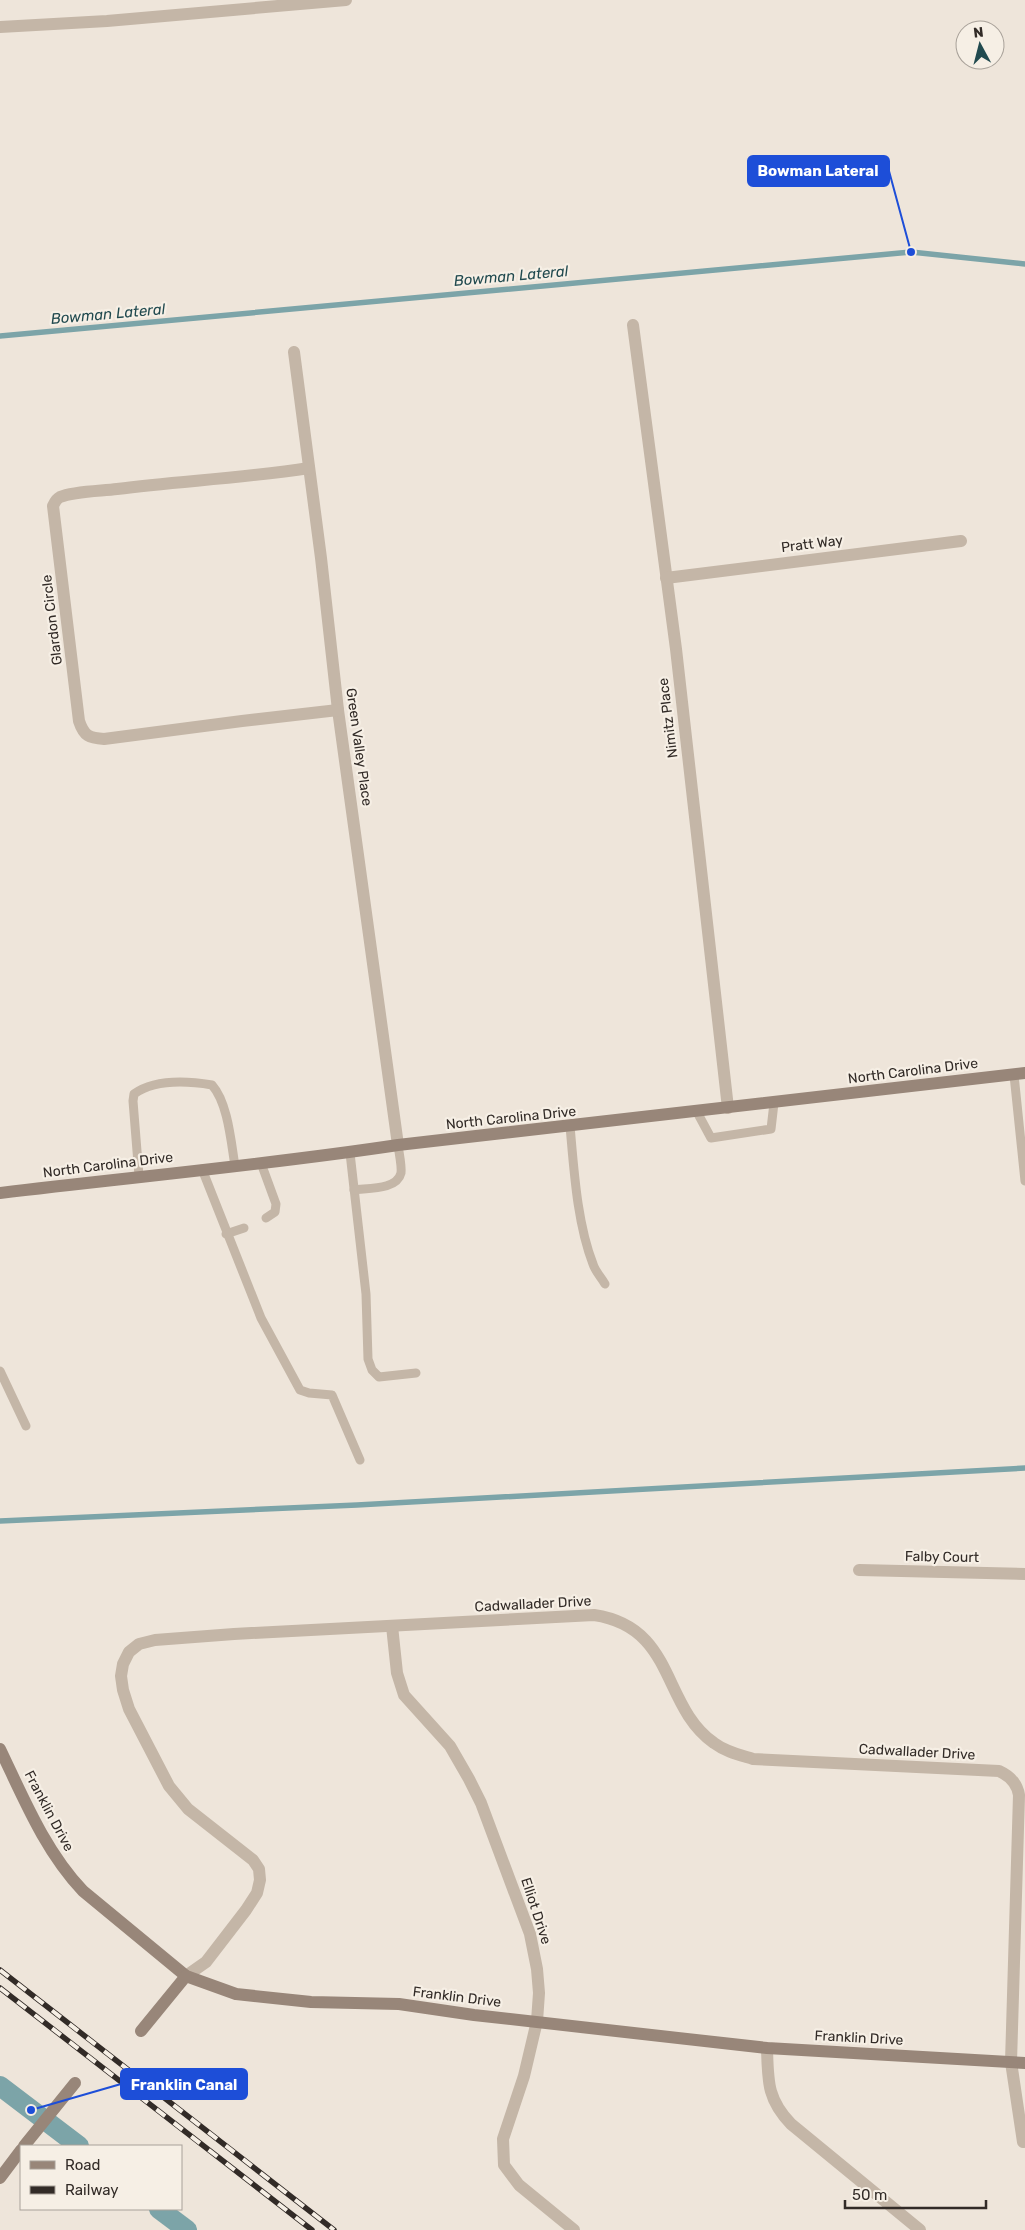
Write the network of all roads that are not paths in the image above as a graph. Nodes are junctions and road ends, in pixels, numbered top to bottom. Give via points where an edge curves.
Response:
1 (346, 0) edge
2 (0, 27) edge
3 (632, 325) dead end
4 (294, 352) dead end
5 (309, 468) junction
6 (961, 541) dead end
7 (666, 578) junction
8 (338, 710) junction
9 (1019, 1074) edge
10 (774, 1103) junction
11 (728, 1108) junction
12 (697, 1112) junction
13 (570, 1126) junction
14 (398, 1146) junction
15 (350, 1152) junction
16 (261, 1163) junction
17 (234, 1166) junction
18 (202, 1169) junction
19 (139, 1176) junction
20 (1025, 1181) edge
21 (354, 1190) junction
22 (0, 1193) edge
23 (266, 1218) dead end
24 (244, 1228) dead end
25 (226, 1234) junction
26 (605, 1284) dead end
27 (0, 1371) edge
28 (416, 1373) dead end
29 (26, 1426) dead end
30 (360, 1460) dead end
31 (859, 1570) dead end
32 (1025, 1574) edge
33 (392, 1626) junction
34 (0, 1749) edge
35 (186, 1976) junction
36 (537, 2021) junction
37 (141, 2031) dead end
38 (767, 2048) junction
39 (1011, 2062) junction
40 (1025, 2063) edge
41 (76, 2083) dead end
42 (1023, 2142) dead end
43 (25, 2145) edge
44 (20, 2151) edge
45 (0, 2178) edge
46 (574, 2230) edge
47 (920, 2230) edge

1 - 2 street via 107,22
3 - 7 street, Nimitz Place
4 - 5 street, Green Valley Place
5 - 8 street, Green Valley Place
5 - 8 street, Glardon Circle via 82,493 55,500 79,721 85,735 104,739
6 - 7 street, Pratt Way
7 - 11 street, Nimitz Place
8 - 14 street, Green Valley Place
9 - 10 street, North Carolina Drive
9 - 20 lane
10 - 11 street, North Carolina Drive
10 - 12 lane via 772,1129 742,1135 711,1138
11 - 12 street, North Carolina Drive
12 - 13 street, North Carolina Drive
13 - 14 street, North Carolina Drive
13 - 26 lane via 586,1237 593,1265
14 - 15 street, North Carolina Drive
14 - 21 lane via 401,1173 396,1182
15 - 16 street, North Carolina Drive
15 - 21 lane
16 - 17 street, North Carolina Drive
16 - 23 lane via 276,1204 275,1212
17 - 18 street, North Carolina Drive
17 - 19 lane via 218,1091 212,1085 154,1084 134,1094 132,1101
18 - 19 street, North Carolina Drive
18 - 25 lane
19 - 22 street, North Carolina Drive
21 - 28 lane via 366,1294 368,1359 379,1377
24 - 25 lane
25 - 30 lane via 261,1318 300,1390 309,1394 332,1394
27 - 29 lane
31 - 32 street, Falby Court
33 - 35 street, Cadwallader Drive via 155,1640 139,1644 129,1652 121,1676 123,1690 129,1709 169,1786 188,1809 253,1860 259,1869 257,1892 246,1910 206,1962
33 - 36 street, Elliot Drive via 397,1674 404,1695 450,1746 469,1779 530,1934 537,1968
33 - 39 street, Cadwallader Drive via 594,1615 607,1617 630,1626 645,1639 657,1654 691,1718 715,1744 733,1753 753,1759 999,1771 1009,1776 1019,1795
34 - 35 street, Franklin Drive via 41,1834 68,1875
35 - 36 street, Franklin Drive via 236,1994 311,2002 400,2004
35 - 37 street, Cadwallader Drive
36 - 38 street, Franklin Drive
36 - 46 street, Elliot Drive via 524,2076 503,2139 502,2156 508,2173 519,2185
38 - 39 street, Franklin Drive
38 - 47 street via 768,2086 779,2112
39 - 40 street, Franklin Drive
39 - 42 street, Cadwallader Drive
41 - 43 street
44 - 45 street

